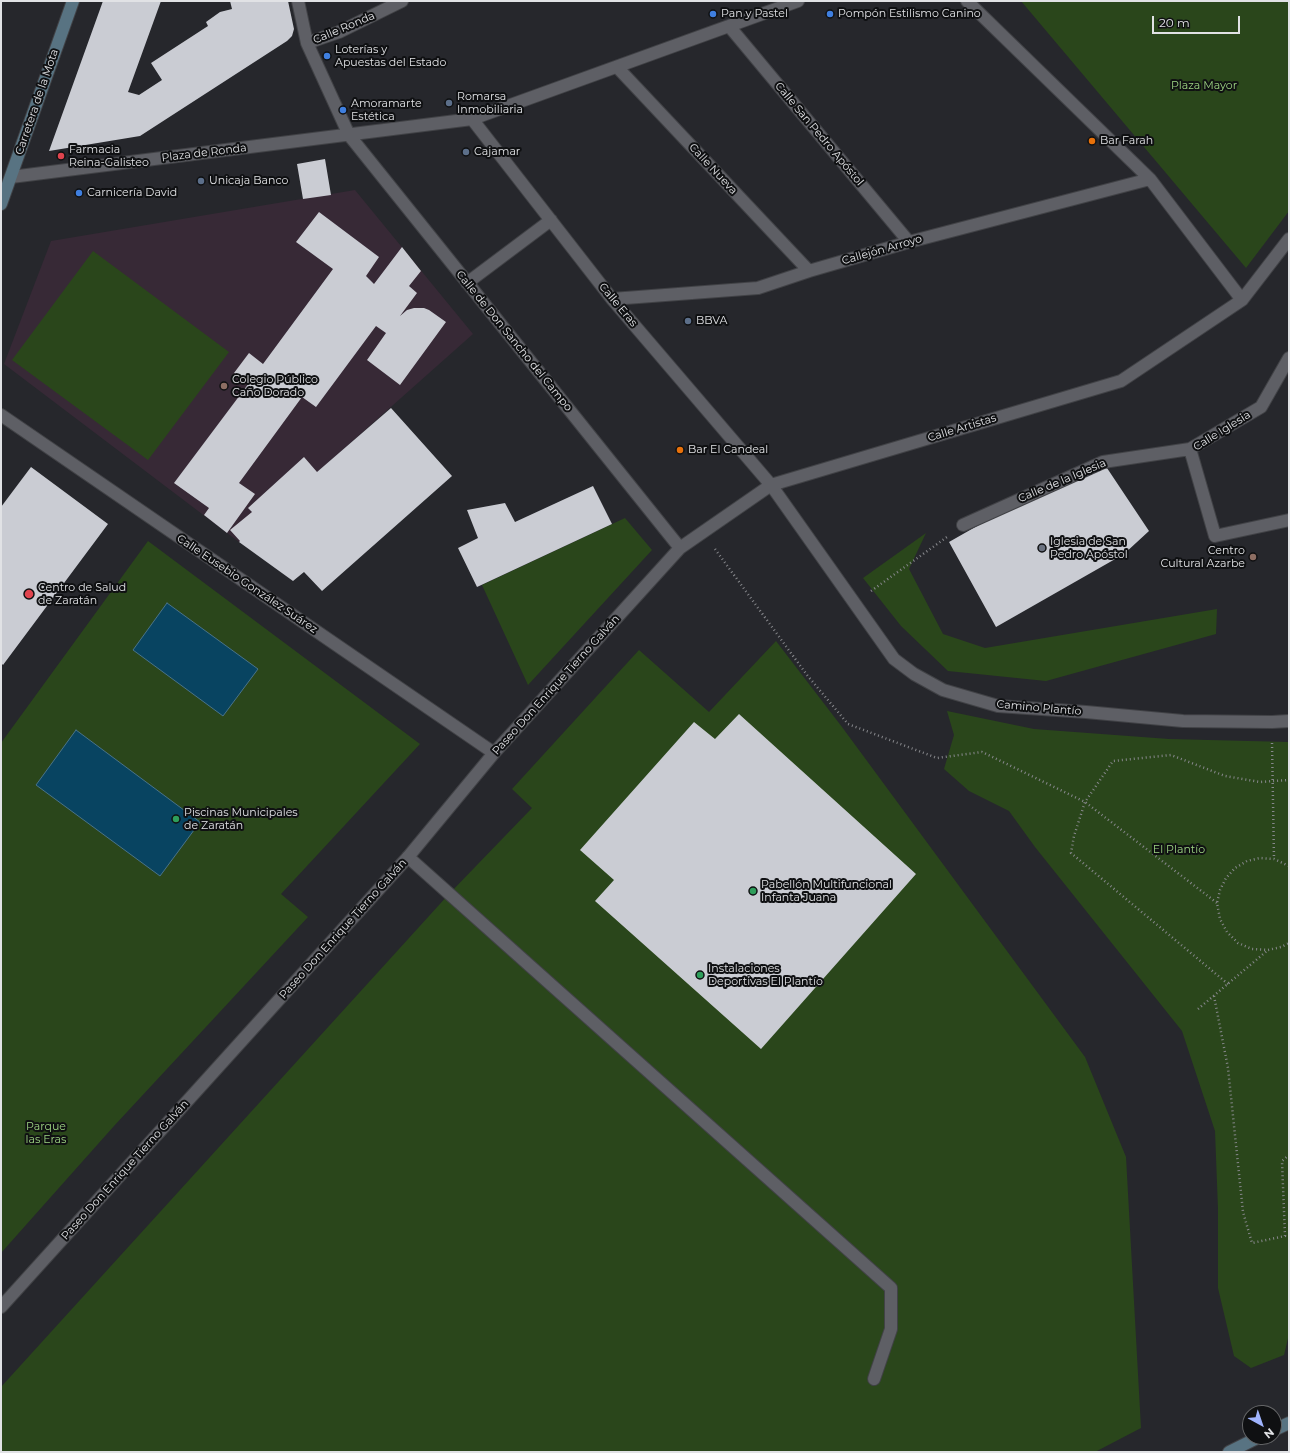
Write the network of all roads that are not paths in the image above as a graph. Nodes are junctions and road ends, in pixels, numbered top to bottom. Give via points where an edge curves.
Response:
1 (72, 1) edge
2 (298, 1) edge
3 (402, 1) edge
4 (798, 1) edge
5 (967, 1) edge
6 (729, 26) junction
7 (307, 43) junction
8 (617, 67) junction
9 (472, 119) junction
10 (349, 134) junction
11 (6, 176) edge
12 (1150, 179) junction
13 (1, 204) edge
14 (551, 220) junction
15 (1289, 238) edge
16 (909, 242) junction
17 (809, 271) junction
18 (467, 283) junction
19 (612, 299) junction
20 (1242, 300) junction
21 (1289, 358) edge
22 (1, 415) edge
23 (1190, 450) junction
24 (771, 485) junction
25 (1289, 520) edge
26 (963, 526) road end
27 (680, 548) junction
28 (1289, 721) edge
29 (494, 753) junction
30 (408, 857) junction
31 (1, 1307) edge
32 (874, 1379) dead end
33 (1243, 1445) edge
34 (1229, 1452) edge

1 - 11 main road, Carretera de la Mota
2 - 7 street, Calle de Don Sancho del Campo
3 - 7 street, Calle Ronda via 339,32
4 - 6 street
5 - 12 street
6 - 8 street
6 - 16 street, Calle San Pedro Apóstol
7 - 10 street, Calle de Don Sancho del Campo
8 - 9 street
8 - 17 street, Calle Nueva
9 - 10 street
9 - 14 street, Calle Eras
10 - 11 street, Plaza de Ronda
10 - 18 street, Calle de Don Sancho del Campo
11 - 13 main road, Carretera de la Mota
12 - 16 street, Callejón Arroyo
12 - 20 street
14 - 18 street
14 - 19 street, Calle Eras
15 - 20 street
16 - 17 street, Callejón Arroyo
17 - 19 street, Callejón Arroyo via 758,288
18 - 27 street, Calle de Don Sancho del Campo
19 - 24 street, Calle Eras
20 - 24 street, Calle Artistas via 1121,381
21 - 23 street, Calle Iglesia via 1261,407
22 - 29 street, Calle Eusebio González Suárez
23 - 25 street, Calle Iglesia via 1215,536
23 - 26 street, Calle de la Iglesia via 1103,462
24 - 27 street, Calle Artistas
24 - 28 street, Camino Plantío via 894,659 943,690 998,706 1183,721
27 - 29 street, Paseo Don Enrique Tierno Galván
29 - 30 street, Paseo Don Enrique Tierno Galván
30 - 31 street, Paseo Don Enrique Tierno Galván
30 - 32 street via 890,1288 891,1329
33 - 34 main road

